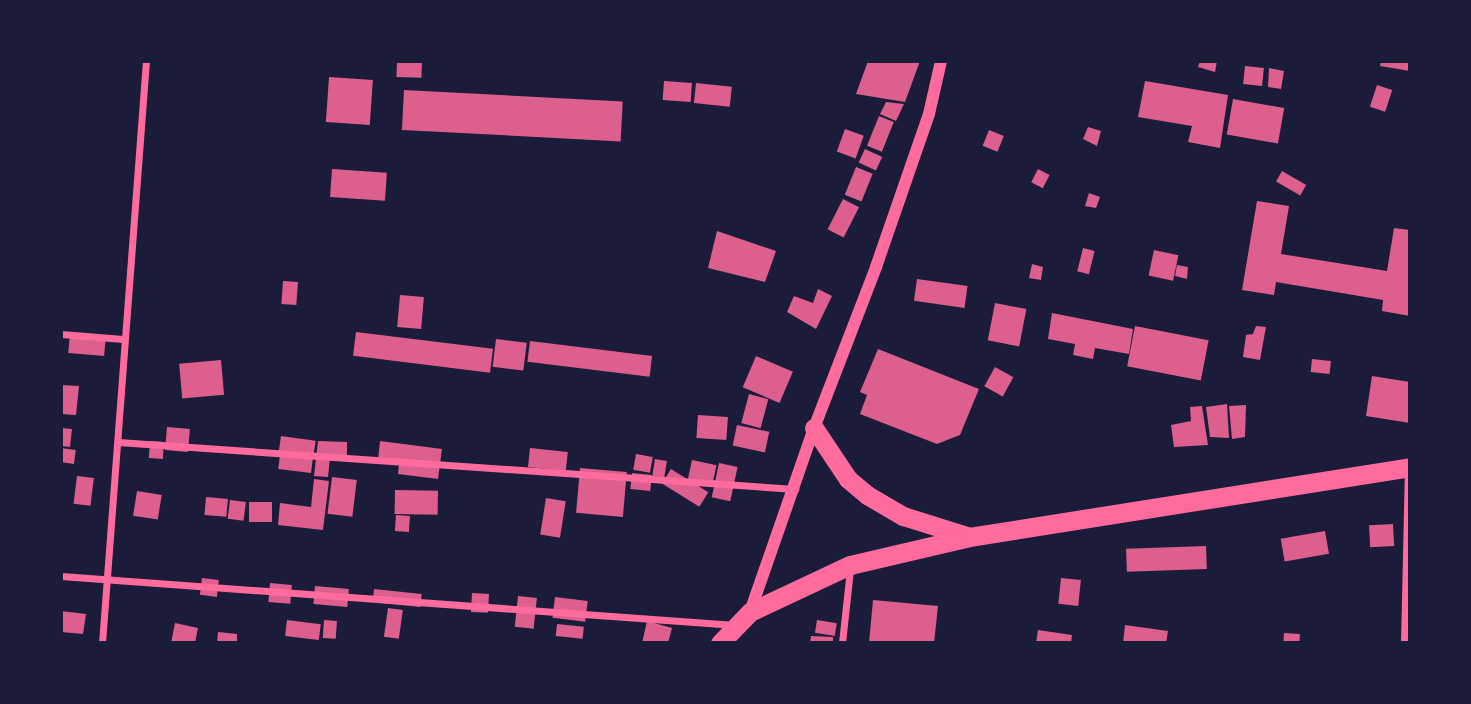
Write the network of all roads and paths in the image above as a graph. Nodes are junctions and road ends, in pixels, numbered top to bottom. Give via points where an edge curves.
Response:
1 (146, 61) edge
2 (941, 61) edge
3 (61, 334) edge
4 (123, 338) junction
5 (814, 428) junction
6 (118, 442) junction
7 (1409, 467) edge
8 (795, 489) junction
9 (969, 537) junction
10 (850, 565) junction
11 (61, 576) edge
12 (106, 580) junction
13 (743, 618) junction
14 (1407, 626) edge
15 (102, 643) edge
16 (720, 643) edge
17 (842, 643) edge
18 (1404, 643) edge

1 - 4 street
2 - 5 street via 929,114
3 - 4 street
4 - 6 street
5 - 8 street
5 - 9 highway via 848,479 867,495 904,516
6 - 8 street
6 - 12 street
7 - 9 highway
7 - 14 street
8 - 13 street
9 - 10 highway
10 - 13 highway
10 - 17 street
11 - 12 street
12 - 13 street
12 - 15 street
13 - 16 highway
14 - 18 street

